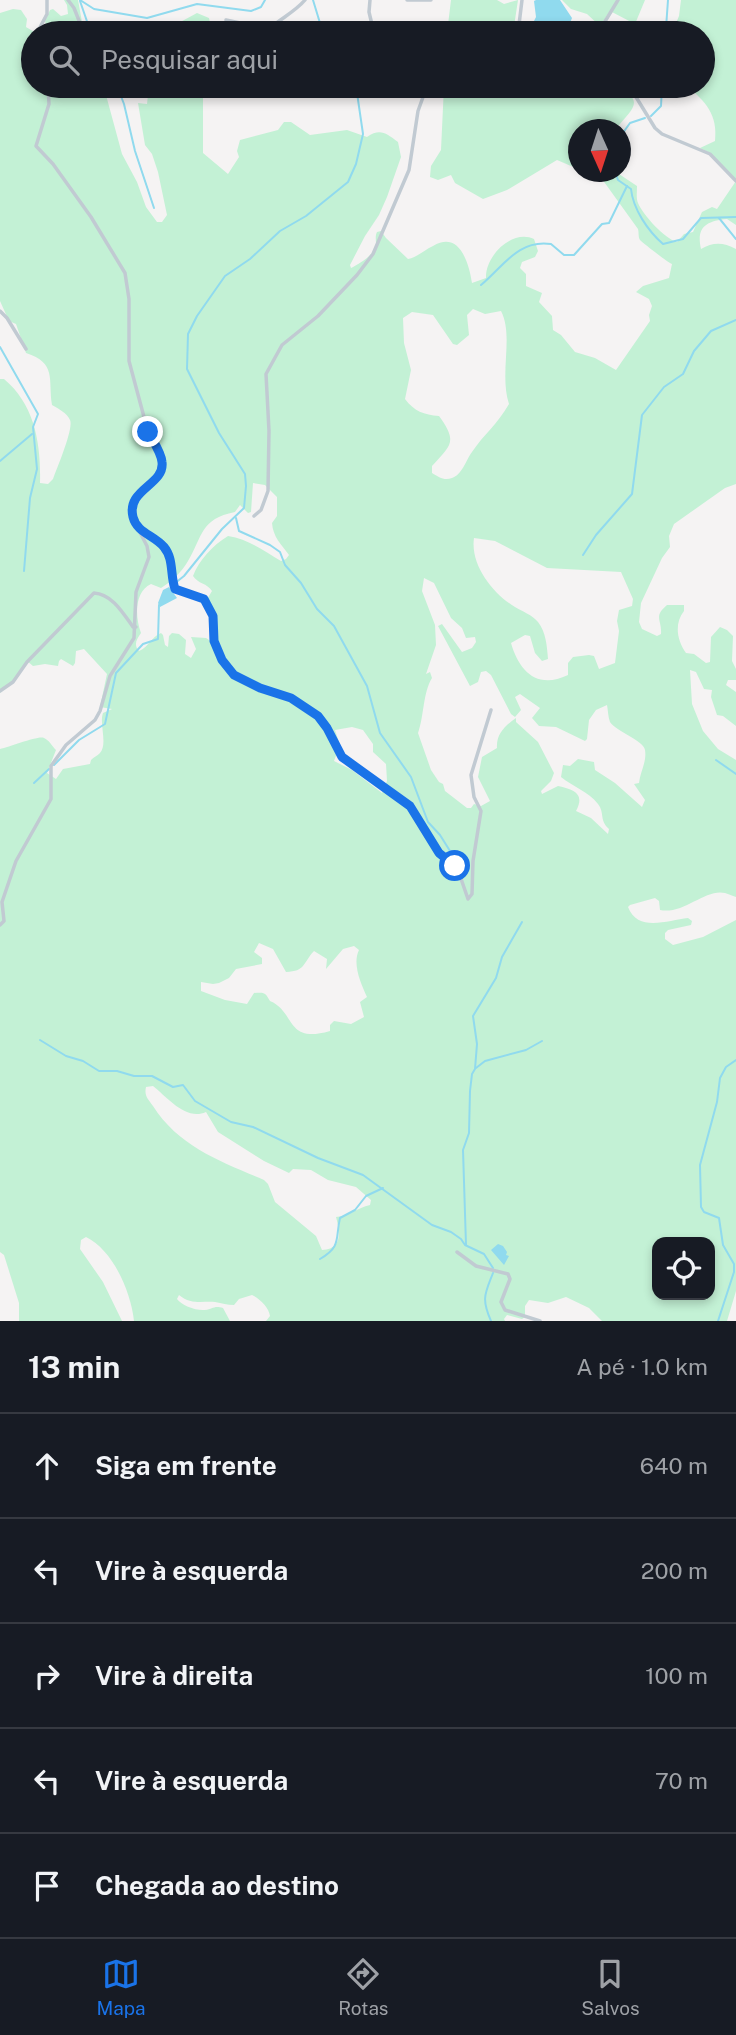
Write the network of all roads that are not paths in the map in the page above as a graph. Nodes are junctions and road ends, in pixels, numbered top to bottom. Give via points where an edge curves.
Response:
1 (47, 0) edge
2 (68, 0) edge
3 (305, 0) edge
4 (370, 0) edge
5 (407, 0) edge
6 (431, 0) edge
7 (522, 0) edge
8 (618, 0) edge
9 (226, 20) dead end
10 (43, 21) edge
11 (80, 21) edge
12 (231, 21) edge
13 (277, 21) edge
14 (371, 21) edge
15 (519, 21) edge
16 (605, 21) edge
17 (49, 98) edge
18 (423, 98) edge
19 (637, 98) edge
20 (736, 181) edge
21 (0, 311) edge
22 (26, 349) dead end
23 (254, 516) dead end
24 (138, 529) junction
25 (136, 627) junction
26 (0, 691) edge
27 (491, 710) dead end
28 (0, 925) edge
29 (457, 1252) dead end
30 (540, 1321) edge

1 - 10 street
2 - 11 street
3 - 13 street
4 - 14 street
5 - 6 street
7 - 15 street
8 - 16 street
9 - 12 street
17 - 24 street via 36,147 91,216 126,279 129,360 148,432 162,462 160,473 139,492 133,505
18 - 23 street via 409,170 373,254 318,316 282,345 266,374 268,491
19 - 20 street via 662,134 710,154
21 - 22 street
24 - 25 street via 149,557 136,592
24 - 27 street via 166,550 175,589 200,596 206,603 213,618 214,641 227,667 244,681 291,698 318,716 342,757 410,806 439,853 458,870 468,899 481,811 471,775
25 - 26 street via 109,598 94,593
25 - 28 street via 129,648 110,676 95,720 66,745 51,766 51,799 16,861 2,902 4,921
29 - 30 street via 476,1266 508,1274 501,1302 505,1310

